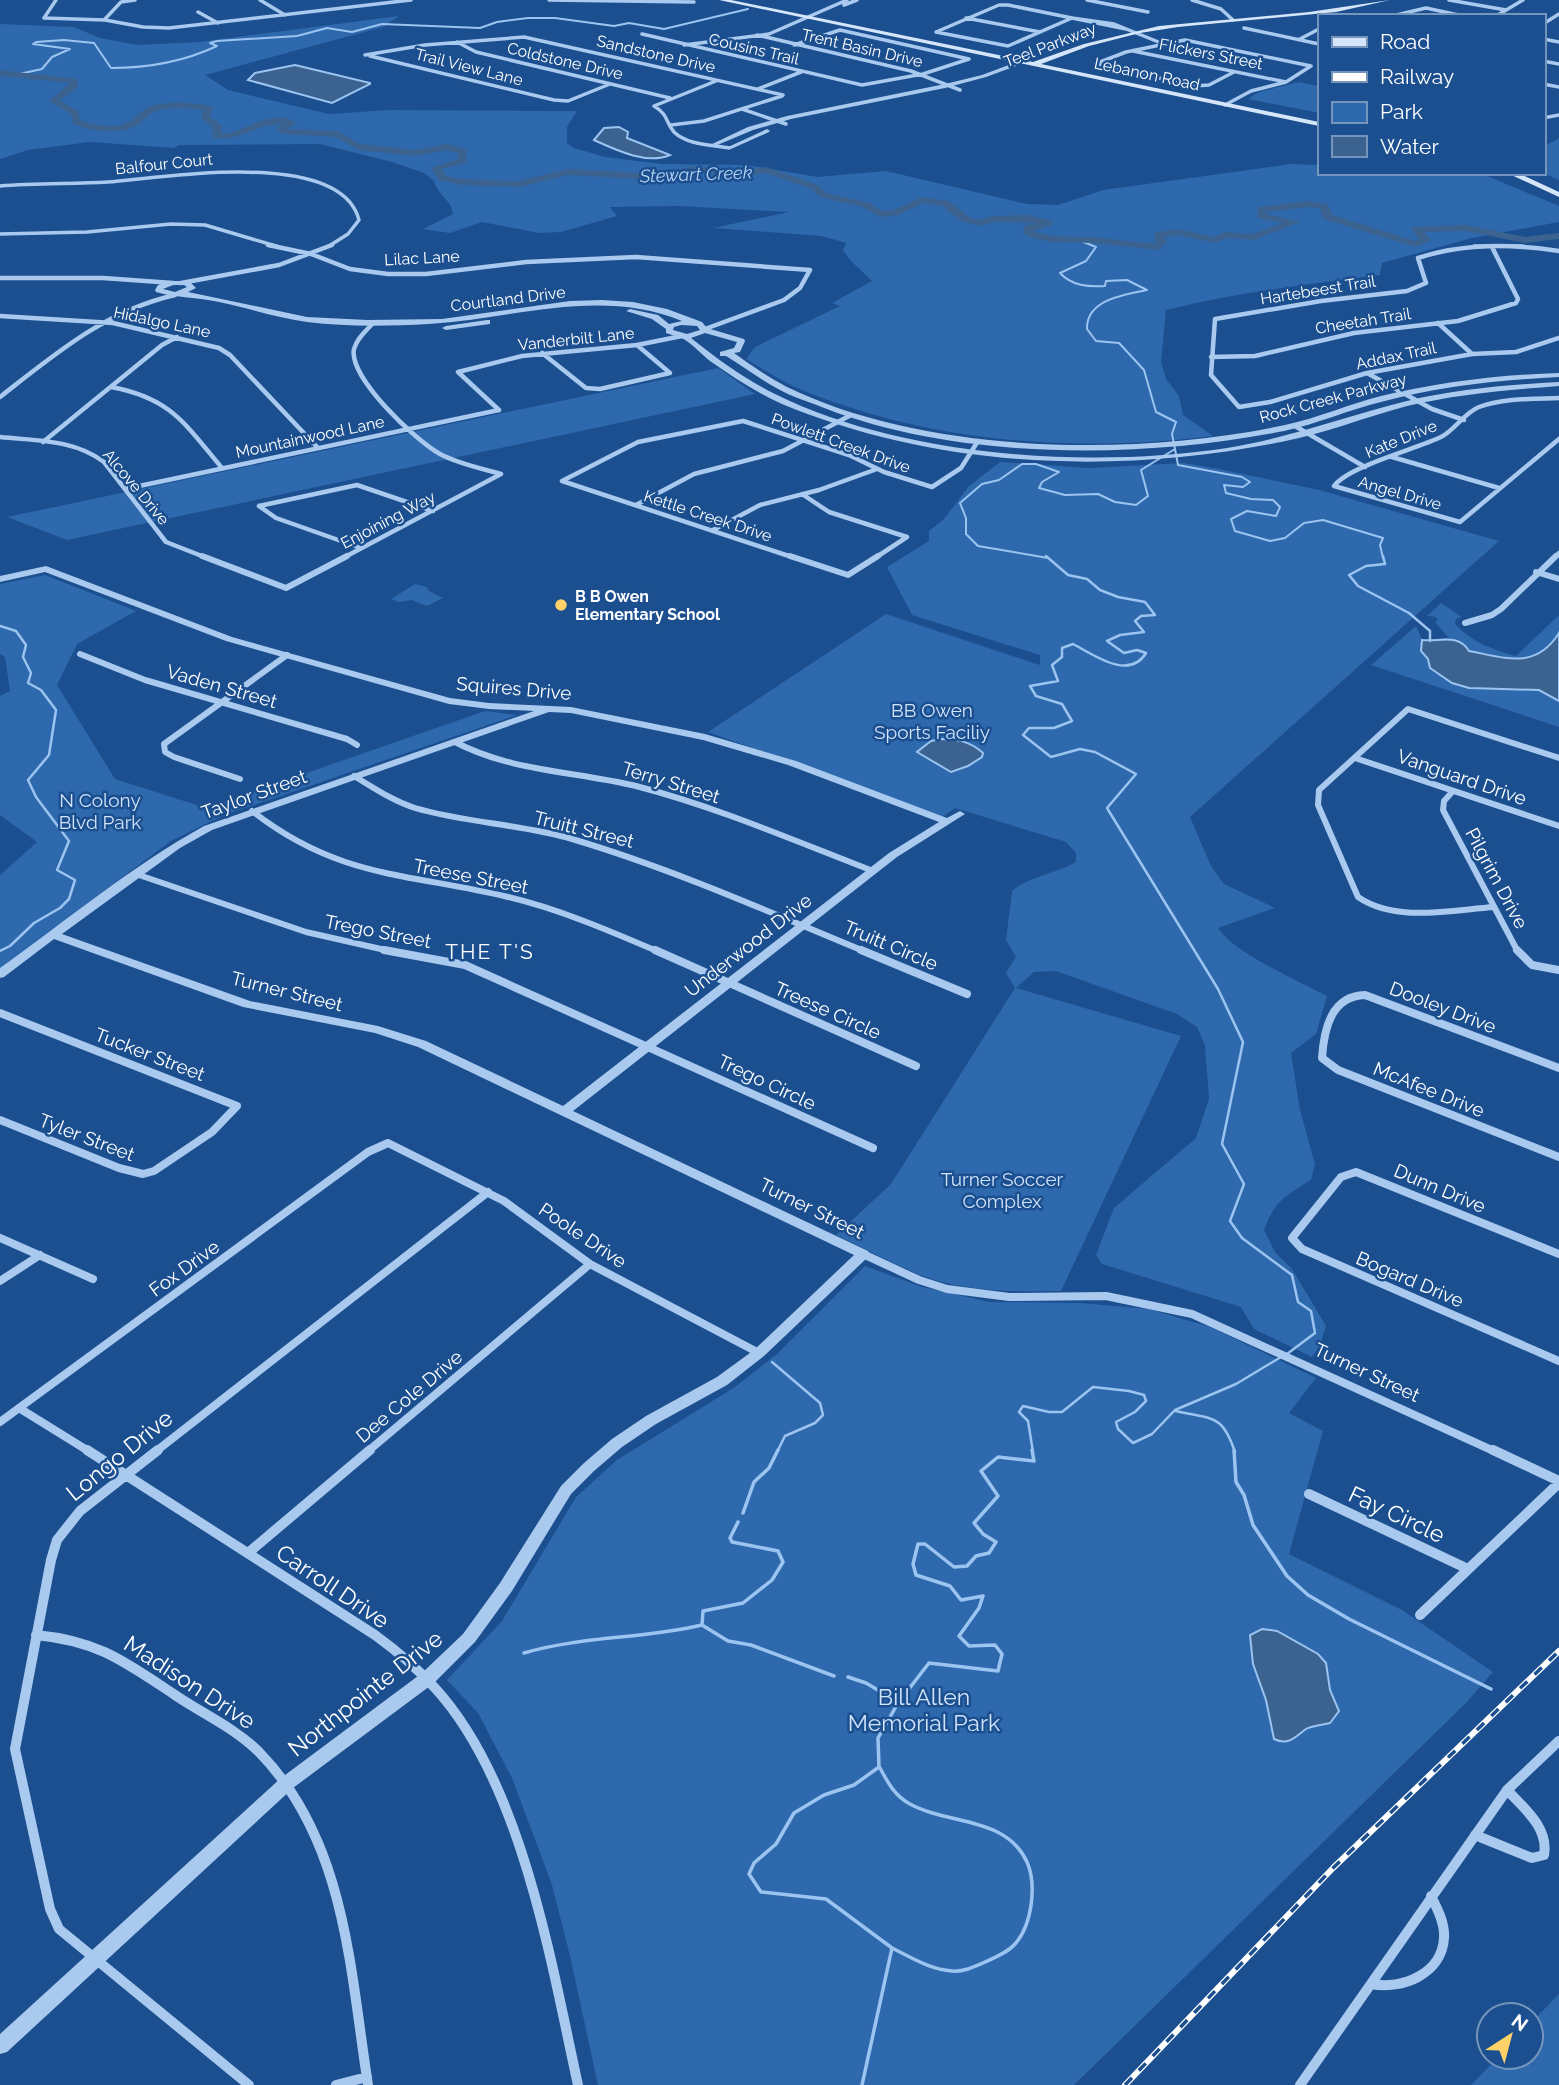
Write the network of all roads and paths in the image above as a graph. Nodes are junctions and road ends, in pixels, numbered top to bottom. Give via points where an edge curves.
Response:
1 (56, 0) edge
2 (135, 0) edge
3 (260, 0) edge
4 (339, 0) edge
5 (410, 0) edge
6 (549, 0) edge
7 (565, 0) edge
8 (722, 0) edge
9 (747, 0) edge
10 (847, 0) edge
11 (856, 0) edge
12 (1087, 0) edge
13 (1192, 0) edge
14 (1364, 0) edge
15 (1387, 0) edge
16 (1449, 0) edge
17 (1460, 0) edge
18 (1523, 0) edge
19 (630, 1) edge
20 (121, 2) edge
21 (694, 2) edge
22 (348, 8) junction
23 (1506, 10) junction
24 (198, 12) dead end
25 (1148, 12) dead end
26 (1400, 14) edge
27 (1454, 14) edge
28 (1499, 14) edge
29 (1559, 14) edge
30 (285, 15) junction
31 (813, 15) junction
32 (966, 18) junction
33 (1073, 18) junction
34 (1230, 18) junction
35 (1550, 19) junction
36 (105, 20) junction
37 (1559, 21) edge
38 (218, 23) junction
39 (1545, 23) edge
40 (1244, 28) dead end
41 (1318, 30) edge
42 (1130, 31) junction
43 (1041, 33) junction
44 (642, 34) dead end
45 (941, 34) junction
46 (757, 35) junction
47 (928, 40) junction
48 (1298, 40) junction
49 (457, 42) junction
50 (1161, 43) junction
51 (1318, 44) edge
52 (683, 45) junction
53 (794, 45) junction
54 (1132, 50) junction
55 (365, 55) joint
56 (1042, 61) junction
57 (1022, 62) junction
58 (1032, 62) junction
59 (802, 72) junction
60 (1235, 72) junction
61 (923, 74) junction
62 (717, 80) junction
63 (1286, 82) junction
64 (610, 84) junction
65 (951, 85) junction
66 (1139, 85) junction
67 (758, 89) junction
68 (960, 90) junction
69 (880, 97) junction
70 (670, 98) junction
71 (888, 102) junction
72 (1228, 103) junction
73 (741, 109) junction
74 (1318, 119) edge
75 (774, 120) junction
76 (786, 124) junction
77 (1318, 124) edge
78 (671, 125) junction
79 (713, 145) junction
80 (729, 148) joint
81 (1515, 175) edge
82 (1539, 175) edge
83 (1559, 184) edge
84 (0, 186) edge
85 (1559, 195) edge
86 (0, 234) edge
87 (1492, 247) junction
88 (1559, 251) edge
89 (312, 255) junction
90 (0, 278) edge
91 (209, 279) junction
92 (148, 283) junction
93 (179, 283) junction
94 (192, 288) junction
95 (159, 289) junction
96 (179, 294) junction
97 (204, 295) junction
98 (143, 301) junction
99 (0, 316) edge
100 (100, 321) junction
101 (322, 321) junction
102 (373, 323) junction
103 (1437, 323) junction
104 (700, 327) junction
105 (364, 330) junction
106 (669, 330) junction
107 (177, 336) junction
108 (683, 336) junction
109 (1559, 338) edge
110 (654, 342) junction
111 (637, 345) junction
112 (542, 353) junction
113 (728, 353) junction
114 (1472, 354) junction
115 (709, 355) junction
116 (1211, 357) junction
117 (744, 366) junction
118 (726, 369) junction
119 (1367, 373) junction
120 (1559, 378) edge
121 (111, 387) junction
122 (1404, 393) junction
123 (0, 397) edge
124 (1558, 399) edge
125 (1417, 401) junction
126 (499, 410) joint
127 (851, 415) junction
128 (1464, 419) junction
129 (837, 421) junction
130 (1295, 426) junction
131 (410, 429) junction
132 (1306, 433) junction
133 (0, 437) edge
134 (1559, 439) edge
135 (803, 440) junction
136 (978, 441) junction
137 (43, 442) junction
138 (318, 448) junction
139 (972, 450) junction
140 (1216, 451) joint
141 (1125, 457) joint
142 (1392, 457) junction
143 (1366, 467) junction
144 (222, 468) junction
145 (877, 469) junction
146 (562, 481) joint
147 (1334, 486) joint
148 (1499, 488) junction
149 (125, 489) junction
150 (802, 494) junction
151 (636, 505) junction
152 (433, 511) junction
153 (713, 530) junction
154 (361, 548) junction
155 (1559, 553) edge
156 (1536, 572) junction
157 (0, 579) edge
158 (1559, 579) edge
159 (286, 588) joint
160 (1465, 623) dead end
161 (80, 654) dead end
162 (287, 655) junction
163 (220, 702) junction
164 (552, 708) junction
165 (455, 742) junction
166 (357, 746) dead end
167 (1354, 758) junction
168 (1559, 758) edge
169 (354, 776) junction
170 (240, 779) dead end
171 (1453, 791) junction
172 (252, 811) junction
173 (960, 814) dead end
174 (946, 821) junction
175 (1559, 826) edge
176 (873, 871) junction
177 (136, 874) junction
178 (1494, 907) junction
179 (803, 925) junction
180 (53, 934) junction
181 (1559, 970) edge
182 (0, 974) edge
183 (727, 983) junction
184 (967, 994) dead end
185 (0, 1013) edge
186 (1328, 1024) joint
187 (649, 1046) junction
188 (916, 1066) dead end
189 (1559, 1068) edge
190 (563, 1112) junction
191 (0, 1120) edge
192 (196, 1142) joint
193 (388, 1143) joint
194 (873, 1148) dead end
195 (1559, 1157) edge
196 (488, 1192) junction
197 (1318, 1205) joint
198 (0, 1238) edge
199 (863, 1254) junction
200 (1559, 1254) edge
201 (40, 1255) junction
202 (590, 1264) junction
203 (93, 1279) dead end
204 (0, 1281) edge
205 (759, 1353) junction
206 (1559, 1361) edge
207 (19, 1408) junction
208 (0, 1422) edge
209 (126, 1475) junction
210 (1559, 1482) edge
211 (1309, 1494) dead end
212 (248, 1553) junction
213 (1468, 1569) junction
214 (1420, 1615) dead end
215 (36, 1635) junction
216 (428, 1678) junction
217 (1559, 1741) edge
218 (287, 1783) junction
219 (1507, 1790) junction
220 (1475, 1835) junction
221 (1431, 1896) junction
222 (95, 1961) junction
223 (1371, 1984) junction
224 (0, 2046) edge
225 (367, 2081) edge
226 (248, 2085) edge
227 (336, 2085) edge
228 (578, 2085) edge
229 (1300, 2085) edge

1 - 36 street via 43,17 46,19
2 - 20 street
3 - 30 street
4 - 22 street
5 - 22 street
6 - 7 street
7 - 19 street
8 - 31 main road, Lebanon Road
9 - 31 main road, Lebanon Road
10 - 31 street
11 - 31 street
12 - 25 street
13 - 34 street
14 - 34 main road, Teel Parkway
15 - 34 main road, Teel Parkway via 1328,12
16 - 23 street
17 - 23 street
18 - 23 street
19 - 21 street
20 - 36 street
22 - 30 street
23 - 28 street
24 - 38 street
26 - 27 street via 1426,8
29 - 35 street
30 - 38 street
31 - 46 street
31 - 47 main road, Lebanon Road
31 - 47 main road, Lebanon Road
32 - 33 street via 995,5
32 - 43 street
32 - 45 street via 937,31
33 - 42 street
33 - 43 street
34 - 42 main road, Teel Parkway
35 - 37 street
35 - 39 street
36 - 38 street via 157,28
40 - 48 street
41 - 48 street
42 - 50 street
42 - 56 main road, Teel Parkway
42 - 58 main road, Teel Parkway via 1087,38
43 - 45 street via 1004,46
44 - 52 street, Cousins Trail
45 - 47 street
46 - 52 street
46 - 53 street, Trent Basin Drive
47 - 57 main road, Lebanon Road
47 - 58 main road, Lebanon Road
48 - 51 street
49 - 55 street, Sandstone Drive
49 - 62 street, Sandstone Drive via 524,37
49 - 64 street, Coldstone Drive via 475,52
50 - 54 street
50 - 63 street via 1185,40 1311,66
52 - 59 street, Cousins Trail
53 - 61 street, Trent Basin Drive
53 - 61 street via 836,30 969,59
54 - 60 street, Flickers Street
54 - 60 street via 1095,64 1203,86
55 - 64 street, Trail View Lane via 542,97 568,100
56 - 58 main road, Lebanon Road
56 - 66 main road, Lebanon Road
57 - 58 main road, Lebanon Road
57 - 65 street, Teel Parkway
58 - 66 main road, Lebanon Road
58 - 68 street, Teel Parkway via 1002,78
59 - 61 street, Cousins Trail via 862,85
59 - 67 street
60 - 63 street, Flickers Street
61 - 65 street, Trent Basin Drive
62 - 67 street, Sandstone Drive
62 - 70 street
63 - 72 street
64 - 70 street, Coldstone Drive
65 - 68 street, Trent Basin Drive
65 - 69 street, Teel Parkway
66 - 72 main road, Lebanon Road
67 - 73 street, Sandstone Drive via 783,95
68 - 71 street, Teel Parkway
69 - 71 street
69 - 75 street, Teel Parkway
70 - 78 street via 654,106 666,113
71 - 76 street, Teel Parkway
72 - 74 main road, Lebanon Road
72 - 77 main road, Lebanon Road
73 - 75 street
73 - 78 street
75 - 76 street
75 - 79 street, Teel Parkway
76 - 80 street, Teel Parkway
78 - 79 street via 685,138
79 - 80 street
81 - 85 main road
82 - 83 main road
84 - 89 street, Balfour Court via 224,171 271,173 328,187 355,206 359,220 351,234
86 - 89 street, Lilac Lane via 192,224
87 - 88 street
87 - 103 street, Cheetah Trail via 1518,301 1460,321
87 - 116 street, Hartebeest Trail via 1461,248 1417,259 1425,285 1407,291 1321,300 1215,319
89 - 91 street
89 - 104 street, Lilac Lane via 349,269 398,275 625,257 810,270 793,294 726,322
90 - 92 street
91 - 93 street
91 - 94 street
92 - 93 street
92 - 95 street
93 - 94 street, Courtland Drive
93 - 95 street
94 - 96 street
94 - 97 street, Courtland Drive
95 - 96 street via 166,295
95 - 98 street
96 - 97 street, Courtland Drive
96 - 98 street
97 - 101 street, Courtland Drive
98 - 100 street
99 - 100 street, Hidalgo Lane
100 - 107 street, Hidalgo Lane
100 - 123 street
101 - 102 street, Courtland Drive
101 - 105 street, Courtland Drive
102 - 104 street, Courtland Drive via 443,321 524,308 611,302 671,311
102 - 105 street
103 - 114 street
103 - 116 street, Cheetah Trail via 1354,333 1255,356
104 - 106 street via 677,324
104 - 108 street via 695,335
104 - 113 street via 741,341 737,350
105 - 106 street, Courtland Drive via 447,328 610,310 644,313 662,321
105 - 131 street via 354,352 357,373
106 - 108 street
106 - 110 street, Vanderbilt Lane
107 - 121 street
107 - 138 street, Hidalgo Lane via 228,353
108 - 110 street, Vanderbilt Lane
108 - 115 street, Rock Creek Parkway
109 - 114 street, Addax Trail via 1516,352
110 - 111 street, Vanderbilt Lane
111 - 112 street, Vanderbilt Lane
111 - 112 street via 670,373 586,388
112 - 126 street, Vanderbilt Lane via 458,372
113 - 115 street
113 - 117 street, Rock Creek Parkway
114 - 119 street, Addax Trail
115 - 118 street, Rock Creek Parkway
116 - 119 street, Addax Trail via 1213,378 1239,407
117 - 118 street
117 - 127 street, Rock Creek Parkway via 794,393
118 - 129 street, Rock Creek Parkway via 780,400
119 - 122 street
120 - 122 street, Rock Creek Parkway via 1482,380
120 - 125 street, Rock Creek Parkway
121 - 137 street
121 - 144 street via 167,405
122 - 125 street
122 - 130 street, Rock Creek Parkway
124 - 128 street, Kate Drive via 1506,401 1476,408
125 - 128 street
125 - 132 street, Rock Creek Parkway
126 - 131 street, Mountainwood Lane
127 - 129 street
127 - 136 street, Rock Creek Parkway
128 - 142 street, Kate Drive via 1444,436
129 - 135 street
129 - 139 street, Rock Creek Parkway
130 - 132 street
130 - 136 street, Rock Creek Parkway via 1213,441 1129,447 1064,448
131 - 138 street, Mountainwood Lane
131 - 152 street, Enjoining Way via 444,456 501,474
132 - 140 street, Rock Creek Parkway
132 - 143 street
133 - 137 street, Alcove Drive
134 - 148 street
135 - 145 street, Powlett Creek Drive
135 - 146 street, Powlett Creek Drive via 743,421 701,427 638,442
135 - 151 street via 774,454 689,476
136 - 139 street
137 - 149 street, Alcove Drive via 94,454
138 - 144 street, Mountainwood Lane
139 - 141 street, Rock Creek Parkway
139 - 145 street, Powlett Creek Drive via 961,468 932,487
140 - 141 street, Rock Creek Parkway
142 - 143 street, Kate Drive
142 - 148 street
143 - 147 street, Kate Drive via 1339,478
144 - 149 street, Mountainwood Lane
145 - 150 street
146 - 151 street, Kettle Creek Drive
147 - 148 street, Angel Drive via 1460,522
149 - 159 street, Alcove Drive via 166,542
150 - 153 street via 755,507
150 - 153 street, Kettle Creek Drive via 829,512 907,537 848,575
151 - 153 street, Kettle Creek Drive
152 - 154 street, Enjoining Way
152 - 154 street via 356,485 259,506 276,518
154 - 159 street, Enjoining Way
155 - 156 street
156 - 158 street
156 - 160 street via 1492,615
157 - 162 street, Squires Drive via 46,569 229,639
161 - 163 street, Vaden Street via 145,680
162 - 163 street
162 - 164 street, Squires Drive via 449,701
163 - 166 street, Vaden Street via 347,739
163 - 170 street via 169,738 165,752
164 - 165 street, Taylor Street
164 - 174 street, Squires Drive via 651,724 749,749
165 - 169 street, Taylor Street
165 - 176 street, Terry Street via 468,751 505,762 591,776 687,801
167 - 168 street via 1408,709
167 - 171 street, Vanguard Drive
167 - 178 street via 1319,790 1318,805 1364,904 1392,911
169 - 172 street, Taylor Street
169 - 179 street, Truitt Street via 413,807 610,849
171 - 175 street, Vanguard Drive
171 - 178 street, Pilgrim Drive via 1443,810
172 - 177 street, Taylor Street via 190,837
172 - 183 street, Treese Street via 281,834 352,866 542,907
173 - 174 street, Underwood Drive
174 - 176 street, Underwood Drive
176 - 179 street, Underwood Drive
177 - 180 street, Taylor Street
177 - 187 street, Trego Street via 306,932 465,965
178 - 181 street, Pilgrim Drive via 1519,954 1532,965
179 - 183 street, Underwood Drive
179 - 184 street, Truitt Circle
180 - 182 street, Taylor Street
180 - 190 street, Turner Street via 247,1004 402,1037
183 - 187 street, Underwood Drive
183 - 188 street, Treese Circle
185 - 192 street, Tucker Street via 237,1106
186 - 189 street, Dooley Drive via 1338,1003 1347,996 1365,995
186 - 195 street, McAfee Drive via 1322,1058 1328,1065
187 - 190 street, Underwood Drive
187 - 194 street, Trego Circle
190 - 199 street, Turner Street
191 - 192 street, Tyler Street via 143,1174
193 - 196 street, Poole Drive
193 - 207 street, Fox Drive via 368,1152
196 - 202 street, Poole Drive
196 - 209 street, Longo Drive
197 - 200 street, Dunn Drive via 1341,1177 1366,1174
197 - 206 street, Bogard Drive via 1292,1238 1302,1249
198 - 201 street
199 - 205 street, Northpointe Drive
199 - 210 street, Turner Street via 947,1289 1009,1297 1129,1299 1183,1311
201 - 203 street
201 - 204 street
202 - 205 street, Poole Drive
202 - 212 street, Dee Cole Drive
205 - 216 street, Northpointe Drive via 722,1381 617,1443 581,1474 542,1524 488,1613
207 - 208 street, Fox Drive
207 - 209 street, Carroll Drive
209 - 212 street, Carroll Drive
209 - 215 street, Longo Drive via 80,1511 57,1540
210 - 213 street
211 - 213 street, Fay Circle
212 - 216 street, Carroll Drive
213 - 214 street
215 - 218 street, Madison Drive via 75,1638 121,1658 257,1749
215 - 222 street, Longo Drive via 15,1749 50,1909 59,1929
216 - 218 street, Northpointe Drive
216 - 228 street, Carroll Drive via 453,1710 513,1824 539,1904
217 - 219 street
218 - 222 street, Northpointe Drive
218 - 225 street, Madison Drive via 324,1860 344,1922
219 - 220 street
219 - 220 street via 1541,1832 1544,1855 1532,1857
220 - 221 street
221 - 223 street
221 - 223 street via 1444,1939 1434,1964 1402,1984
222 - 224 street, Northpointe Drive
222 - 226 street, Longo Drive
223 - 229 street
225 - 227 street

